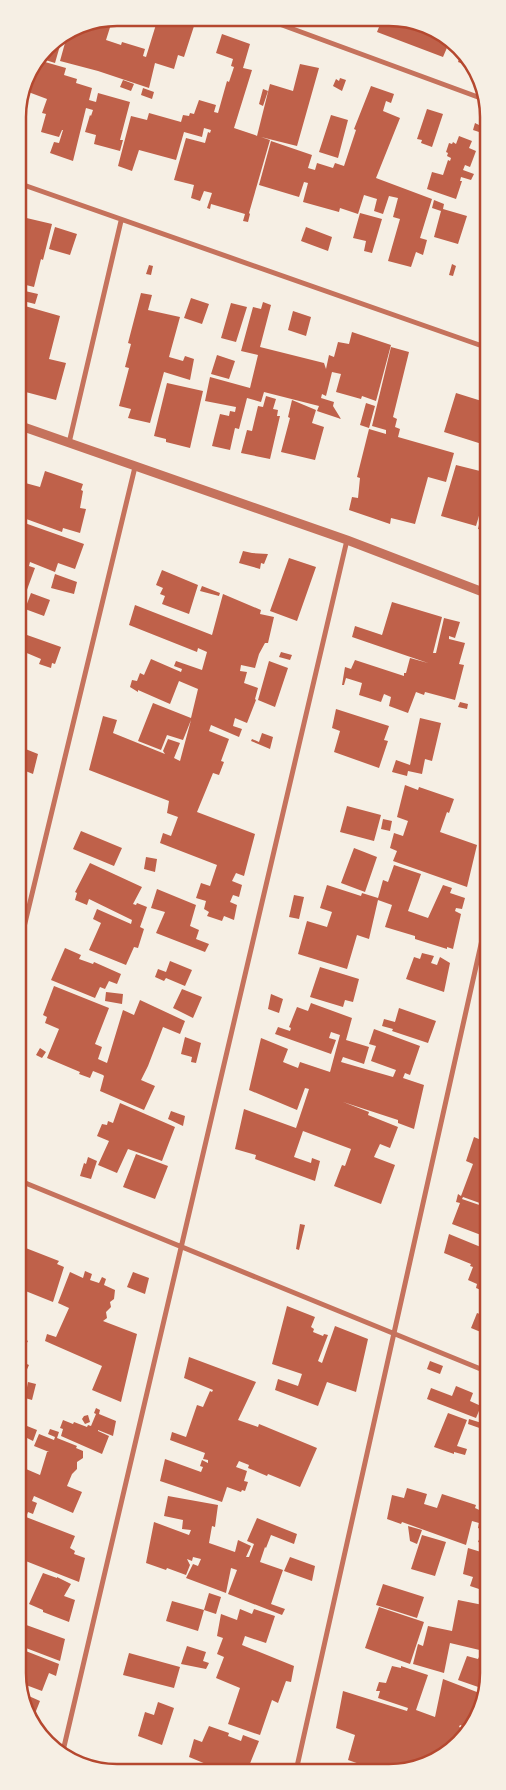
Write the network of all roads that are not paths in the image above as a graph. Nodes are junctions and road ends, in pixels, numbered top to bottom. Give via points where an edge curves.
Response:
1 (284, 26) edge
2 (477, 97) edge
3 (26, 187) edge
4 (121, 221) junction
5 (480, 345) edge
6 (26, 428) edge
7 (69, 444) junction
8 (135, 467) junction
9 (347, 540) junction
10 (480, 591) edge
11 (26, 919) edge
12 (480, 949) edge
13 (26, 1183) edge
14 (182, 1246) junction
15 (394, 1333) junction
16 (480, 1369) edge
17 (65, 1747) edge
18 (298, 1764) edge

1 - 2 street
3 - 4 street
4 - 5 street
4 - 7 street
6 - 7 street
7 - 8 street
8 - 9 street
8 - 11 street
9 - 10 street
9 - 14 street
12 - 15 street
13 - 14 street
14 - 15 street
14 - 17 street
15 - 16 street
15 - 18 street

